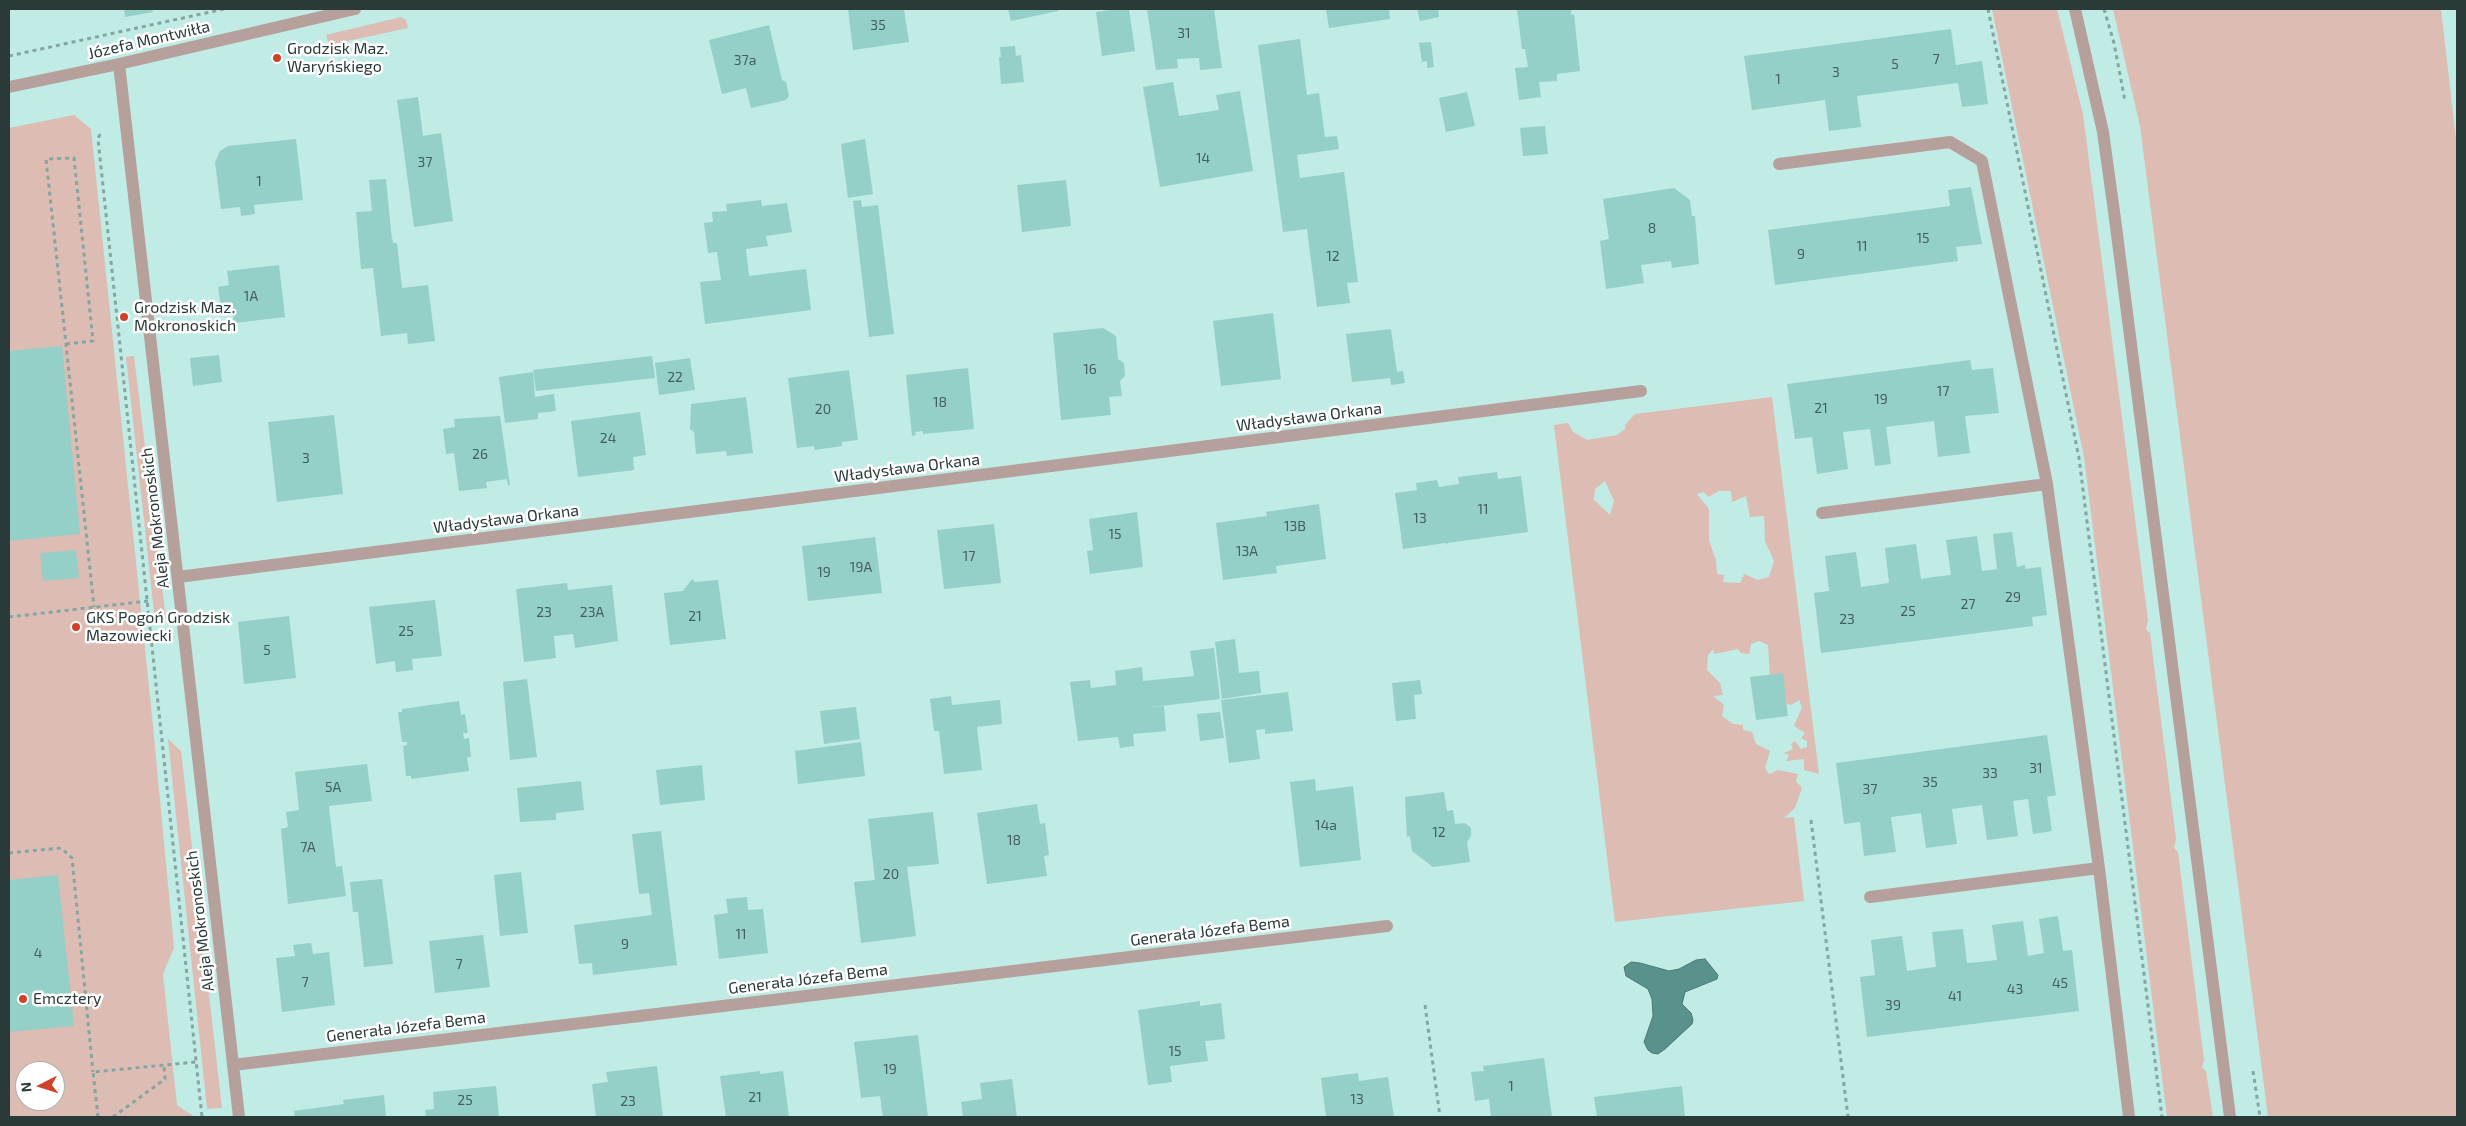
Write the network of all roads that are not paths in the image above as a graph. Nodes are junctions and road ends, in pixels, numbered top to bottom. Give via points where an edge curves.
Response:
1 (355, 9) edge
2 (2075, 9) edge
3 (119, 64) junction
4 (9, 87) edge
5 (1779, 164) dead end
6 (1641, 391) dead end
7 (2047, 484) junction
8 (1822, 513) dead end
9 (178, 577) junction
10 (2099, 868) junction
11 (1870, 898) dead end
12 (1387, 926) dead end
13 (233, 1065) junction
14 (239, 1117) edge
15 (2129, 1117) edge
16 (2230, 1117) edge

1 - 3 street, Józefa Montwiłła
2 - 16 street via 2103,132 2116,219
3 - 4 street, Józefa Montwiłła
3 - 9 street, Aleja Mokronoskich
5 - 7 street via 1950,142 1982,161
6 - 9 street, Władysława Orkana
7 - 8 street
7 - 10 street
9 - 13 street, Aleja Mokronoskich
10 - 11 street
10 - 15 street
12 - 13 street, Generała Józefa Bema
13 - 14 street, Aleja Mokronoskich

